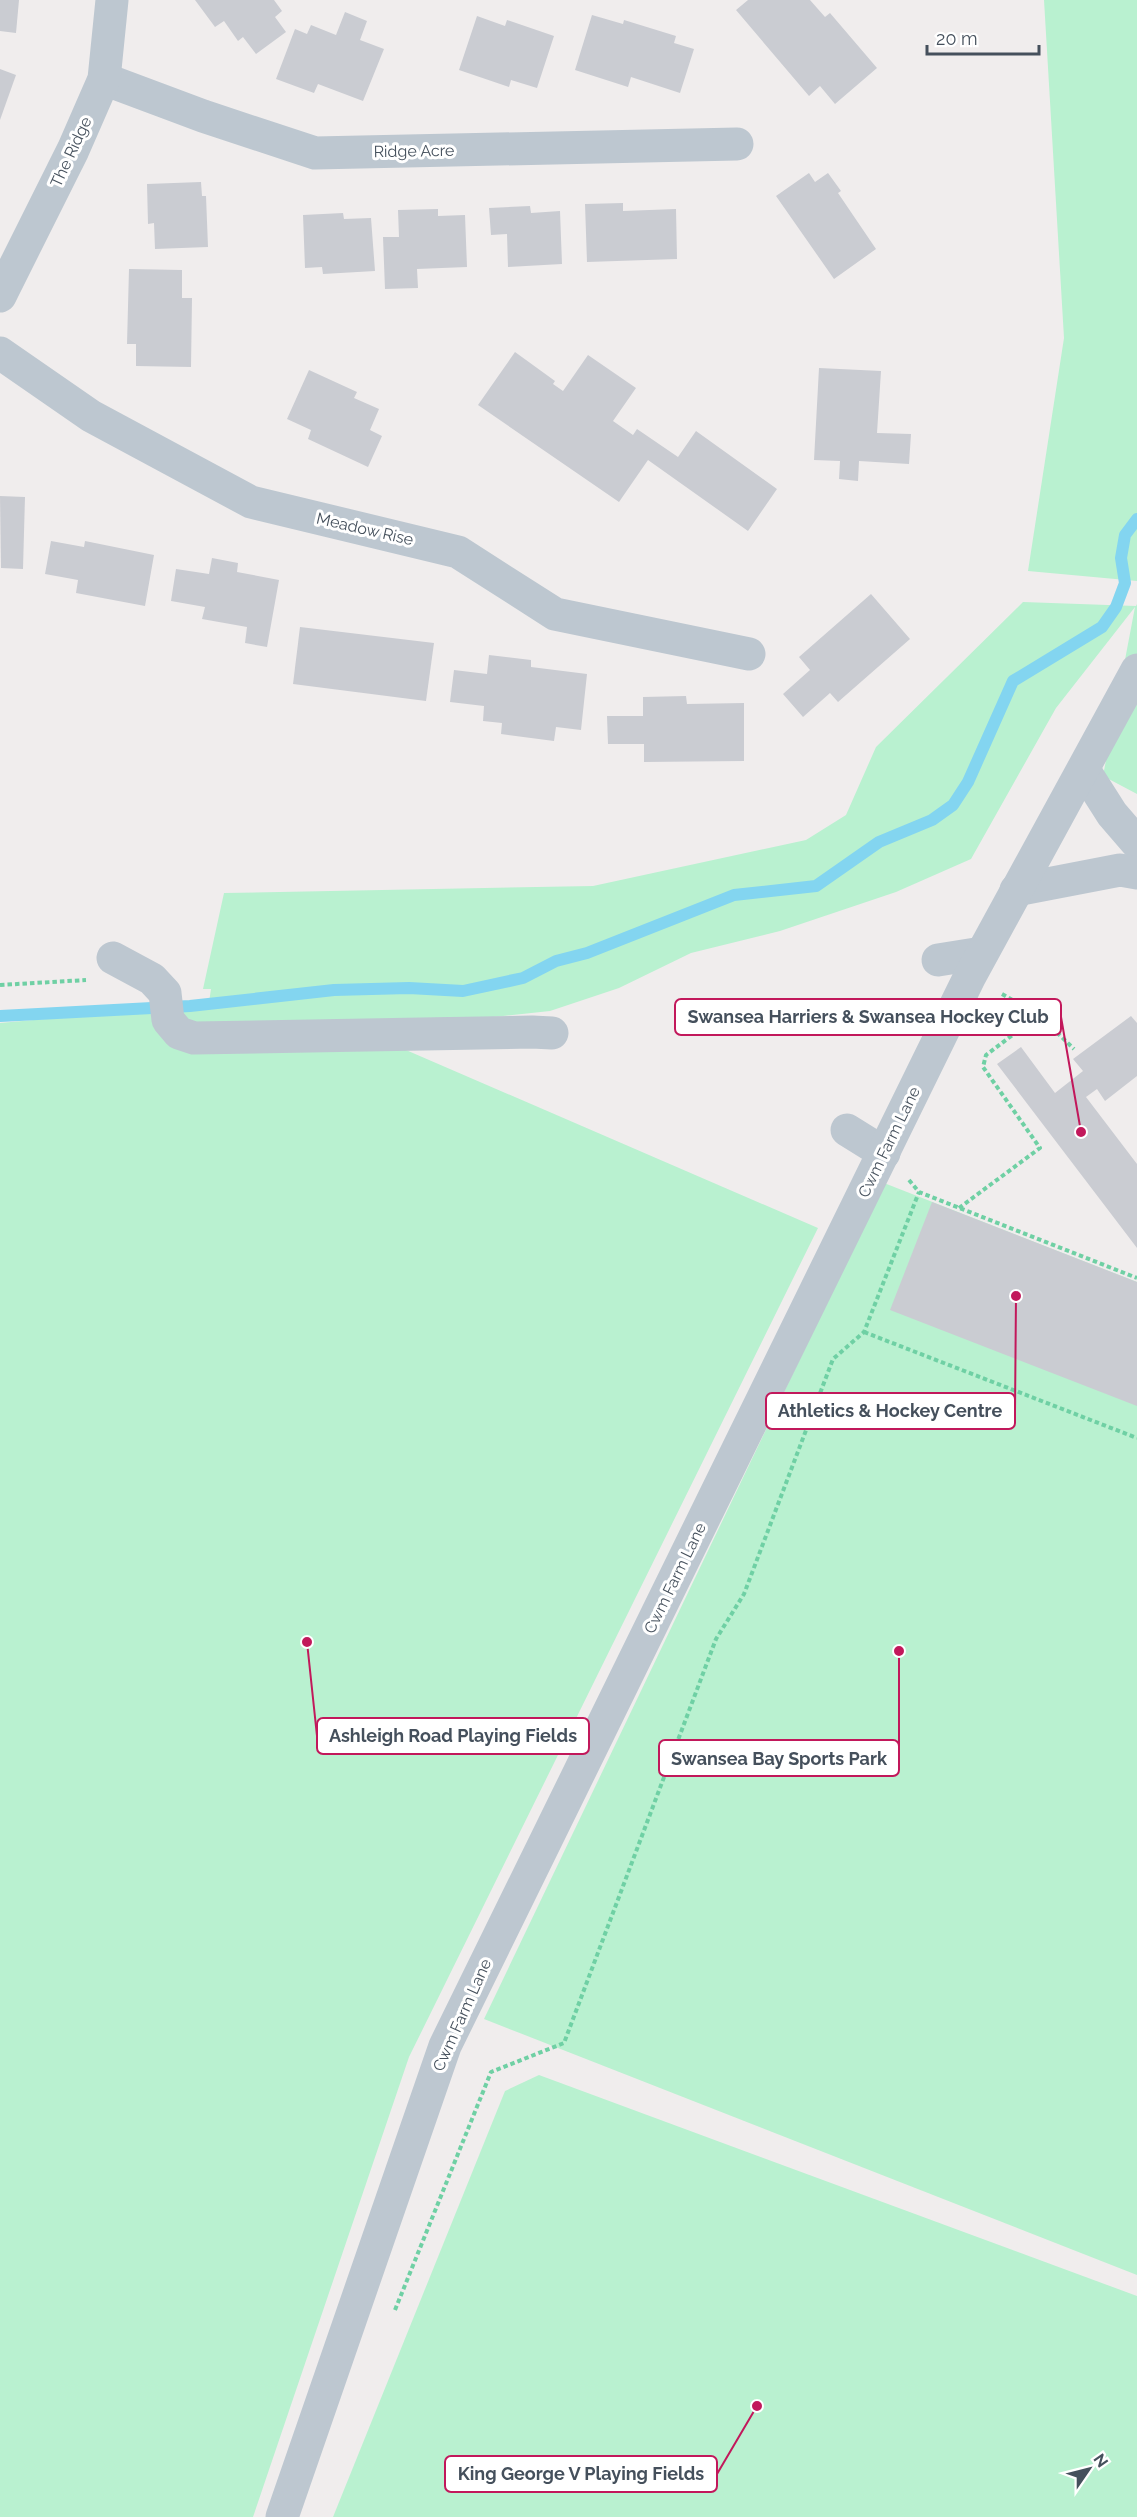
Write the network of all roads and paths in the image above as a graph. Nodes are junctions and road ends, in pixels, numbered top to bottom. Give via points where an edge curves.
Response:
1 (112, 0) edge
2 (104, 79) junction
3 (737, 144) dead end
4 (0, 296) edge
5 (0, 353) edge
6 (749, 654) dead end
7 (1137, 670) edge
8 (1084, 770) junction
9 (1137, 843) edge
10 (1137, 873) edge
11 (1016, 890) junction
12 (938, 960) dead end
13 (976, 965) junction
14 (104, 969) joint
15 (0, 985) edge
16 (1039, 1015) junction
17 (552, 1033) dead end
18 (1074, 1049) dead end
19 (847, 1130) dead end
20 (884, 1153) junction
21 (919, 1192) junction
22 (959, 1208) junction
23 (1137, 1278) edge
24 (864, 1332) junction
25 (1137, 1438) edge
26 (392, 2317) dead end
27 (282, 2517) edge

1 - 2 street, The Ridge
2 - 3 street, Ridge Acre via 315,153
2 - 4 street, The Ridge
5 - 6 street, Meadow Rise via 91,416 251,502 458,552 555,614
7 - 8 street, Cwm Farm Lane
8 - 9 street via 1112,814
8 - 11 street, Cwm Farm Lane
10 - 11 street via 1120,870
11 - 13 street, Cwm Farm Lane
12 - 13 street
13 - 16 path
13 - 20 street, Cwm Farm Lane
14 - 15 path
14 - 17 street via 152,979 179,1033 194,1038
16 - 18 path
16 - 22 path via 986,1055 983,1067 1040,1148
19 - 20 street
20 - 21 path
20 - 27 street, Cwm Farm Lane via 445,2046
21 - 22 path
21 - 24 path
22 - 23 path
24 - 25 path
24 - 26 path via 833,1359 744,1594 716,1639 564,2043 490,2072

